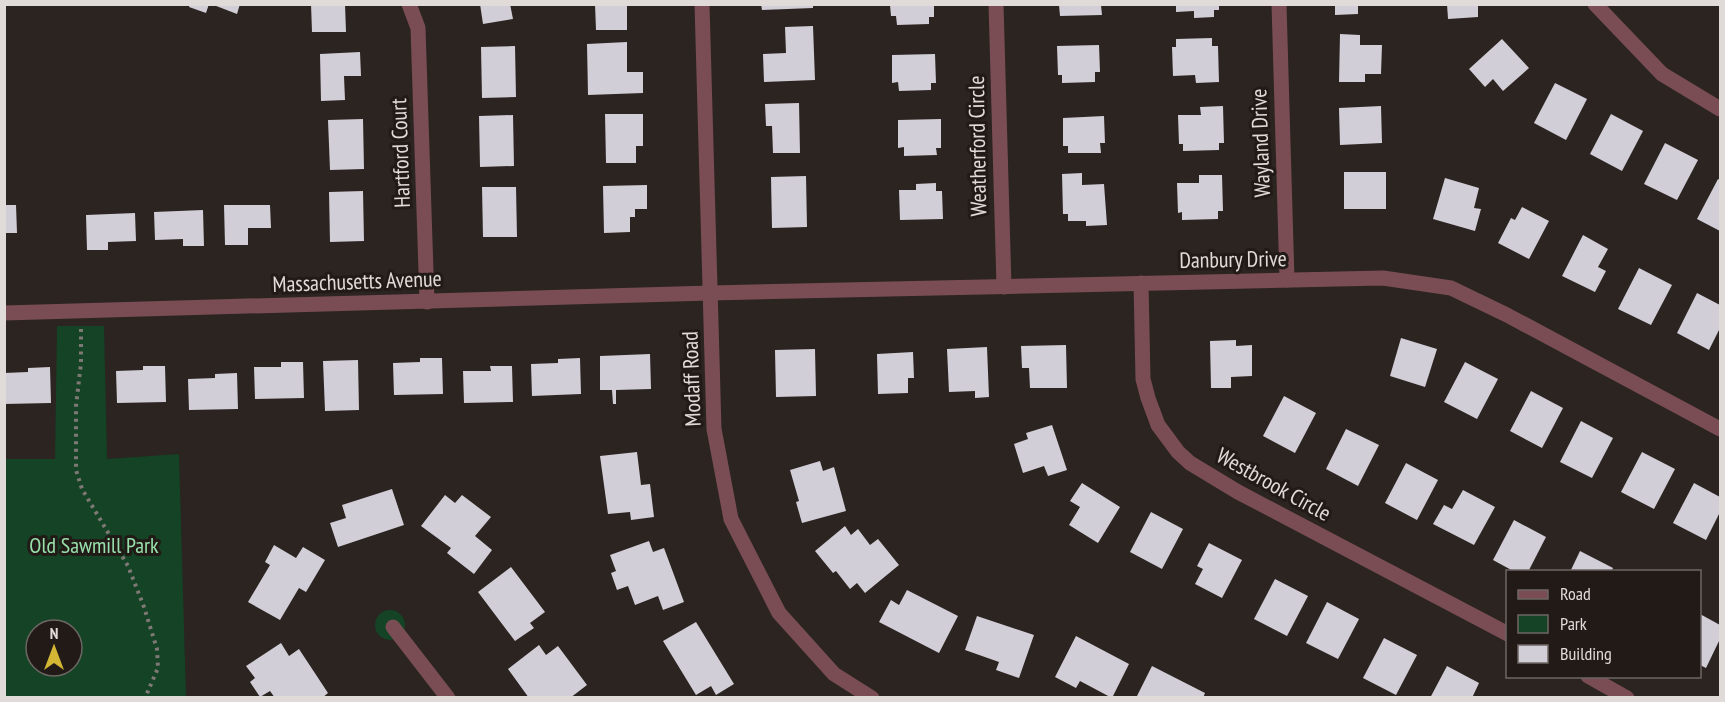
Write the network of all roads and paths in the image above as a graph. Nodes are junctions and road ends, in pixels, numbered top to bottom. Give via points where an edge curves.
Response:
1 (409, 4) edge
2 (702, 4) edge
3 (996, 4) edge
4 (1279, 4) edge
5 (1595, 4) edge
6 (1720, 109) edge
7 (1287, 280) junction
8 (1141, 283) junction
9 (1004, 287) junction
10 (711, 293) junction
11 (427, 302) junction
12 (4, 313) edge
13 (81, 328) dead end
14 (1720, 429) edge
15 (393, 627) dead end
16 (1506, 633) edge
17 (1592, 678) edge
18 (146, 698) edge
19 (448, 698) edge
20 (872, 698) edge
21 (1627, 698) edge

1 - 11 street, Hartford Court via 418,28
2 - 10 street, Modaff Road
3 - 9 street, Weatherford Circle
4 - 7 street, Wayland Drive
5 - 6 street via 1662,74
7 - 8 street, Danbury Drive
7 - 14 street, Danbury Drive via 1383,278 1451,288
8 - 9 street, Danbury Drive
8 - 16 street, Westbrook Circle via 1143,379 1158,425 1178,452 1238,492
9 - 10 street, Danbury Drive
10 - 11 street, Massachusetts Avenue
10 - 20 street, Modaff Road via 714,429 731,519 779,613 834,674
11 - 12 street, Massachusetts Avenue
13 - 18 path via 76,470 82,489 128,566 157,649 158,668
15 - 19 street
17 - 21 street

